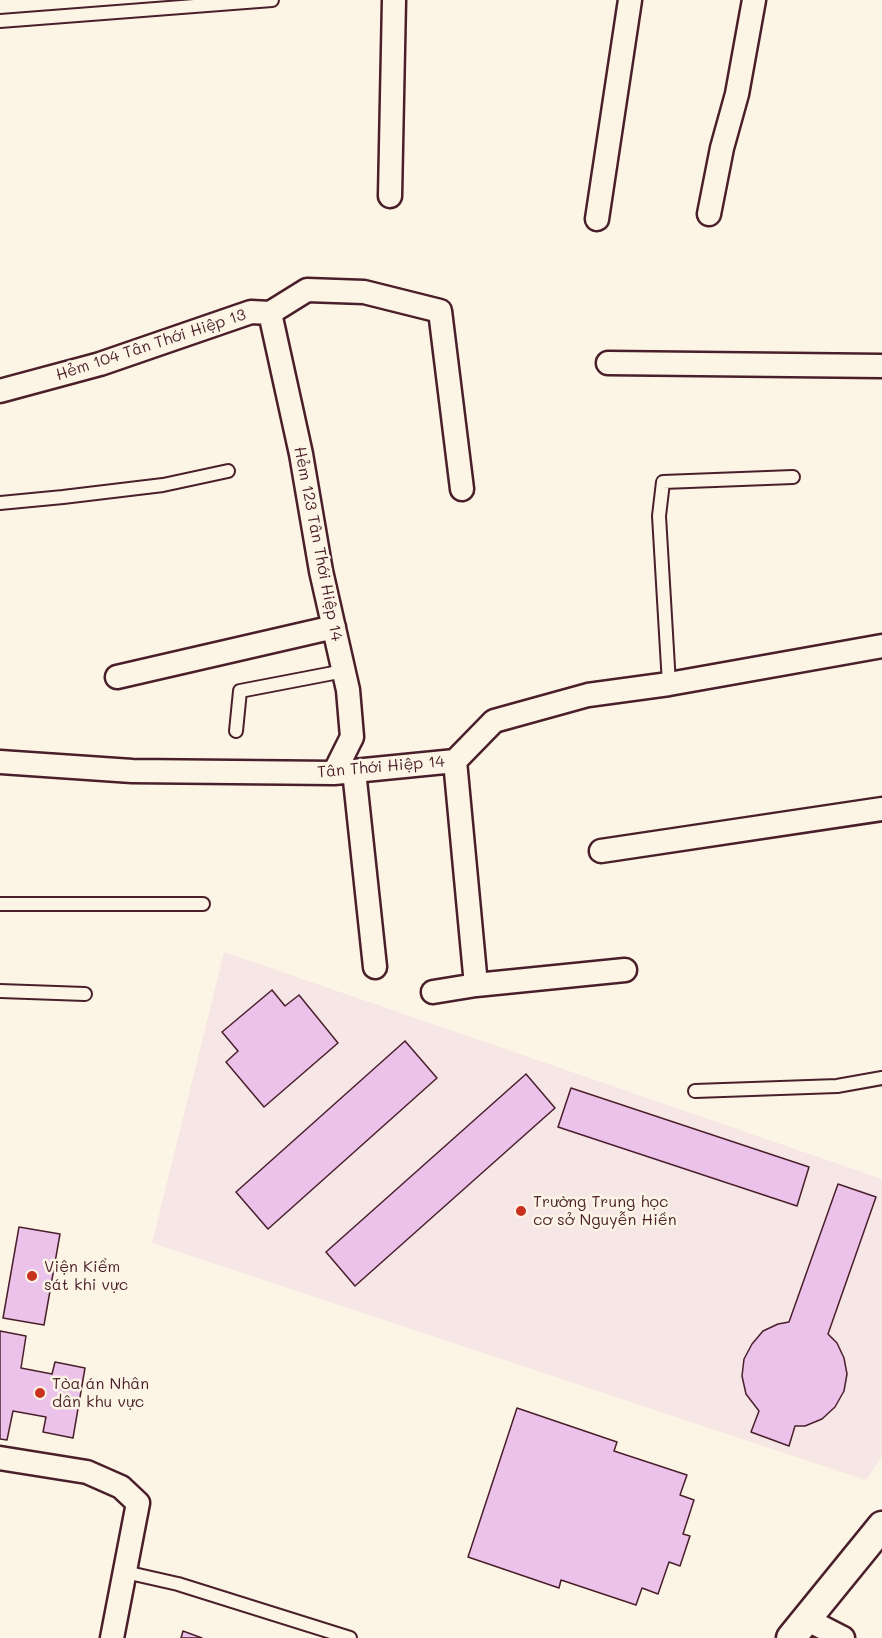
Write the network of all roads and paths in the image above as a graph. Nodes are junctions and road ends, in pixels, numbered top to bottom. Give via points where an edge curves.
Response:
1 (272, 0) edge
2 (394, 0) edge
3 (630, 0) edge
4 (754, 0) edge
5 (0, 21) edge
6 (390, 196) dead end
7 (709, 214) dead end
8 (597, 219) dead end
9 (270, 313) junction
10 (608, 363) dead end
11 (882, 366) edge
12 (0, 391) edge
13 (228, 471) dead end
14 (793, 477) dead end
15 (462, 489) dead end
16 (0, 503) edge
17 (334, 627) junction
18 (882, 646) edge
19 (344, 671) junction
20 (117, 677) dead end
21 (669, 684) junction
22 (236, 731) dead end
23 (455, 761) junction
24 (0, 762) edge
25 (344, 772) junction
26 (882, 809) edge
27 (601, 851) dead end
28 (0, 904) edge
29 (202, 904) dead end
30 (375, 966) dead end
31 (625, 970) dead end
32 (476, 985) junction
33 (0, 991) edge
34 (433, 992) dead end
35 (85, 994) dead end
36 (882, 1078) edge
37 (695, 1091) dead end
38 (0, 1458) edge
39 (882, 1527) edge
40 (125, 1572) junction
41 (799, 1629) edge
42 (112, 1638) edge
43 (350, 1638) edge
44 (843, 1638) edge

1 - 5 lane
2 - 6 street
3 - 8 street
4 - 7 street
9 - 12 street, Hẻm 104 Tân Thới Hiệp 13 via 251,312 100,364
9 - 15 street, Hẻm 104 Tân Thới Hiệp 13 via 307,290 364,292 440,311
9 - 17 street, Hẻm 123 Tân Thới Hiệp 14
10 - 11 street
13 - 16 lane via 163,485
14 - 21 lane via 663,482 658,516
17 - 19 street, Hẻm 123 Tân Thới Hiệp 14
17 - 20 street
18 - 21 street, Tân Thới Hiệp 14
19 - 22 lane via 240,691
19 - 25 street, Hẻm 123 Tân Thới Hiệp 14 via 352,737
21 - 23 street, Tân Thới Hiệp 14 via 588,695 494,721
23 - 25 street, Tân Thới Hiệp 14
23 - 32 street
24 - 25 street, Tân Thới Hiệp 14 via 132,771
25 - 30 street
26 - 27 street
28 - 29 lane
31 - 32 street
32 - 34 street
33 - 35 lane
36 - 37 lane via 837,1086
38 - 40 street via 87,1472 121,1487 138,1503
39 - 41 street
40 - 42 street
40 - 43 lane via 178,1584
41 - 44 street

